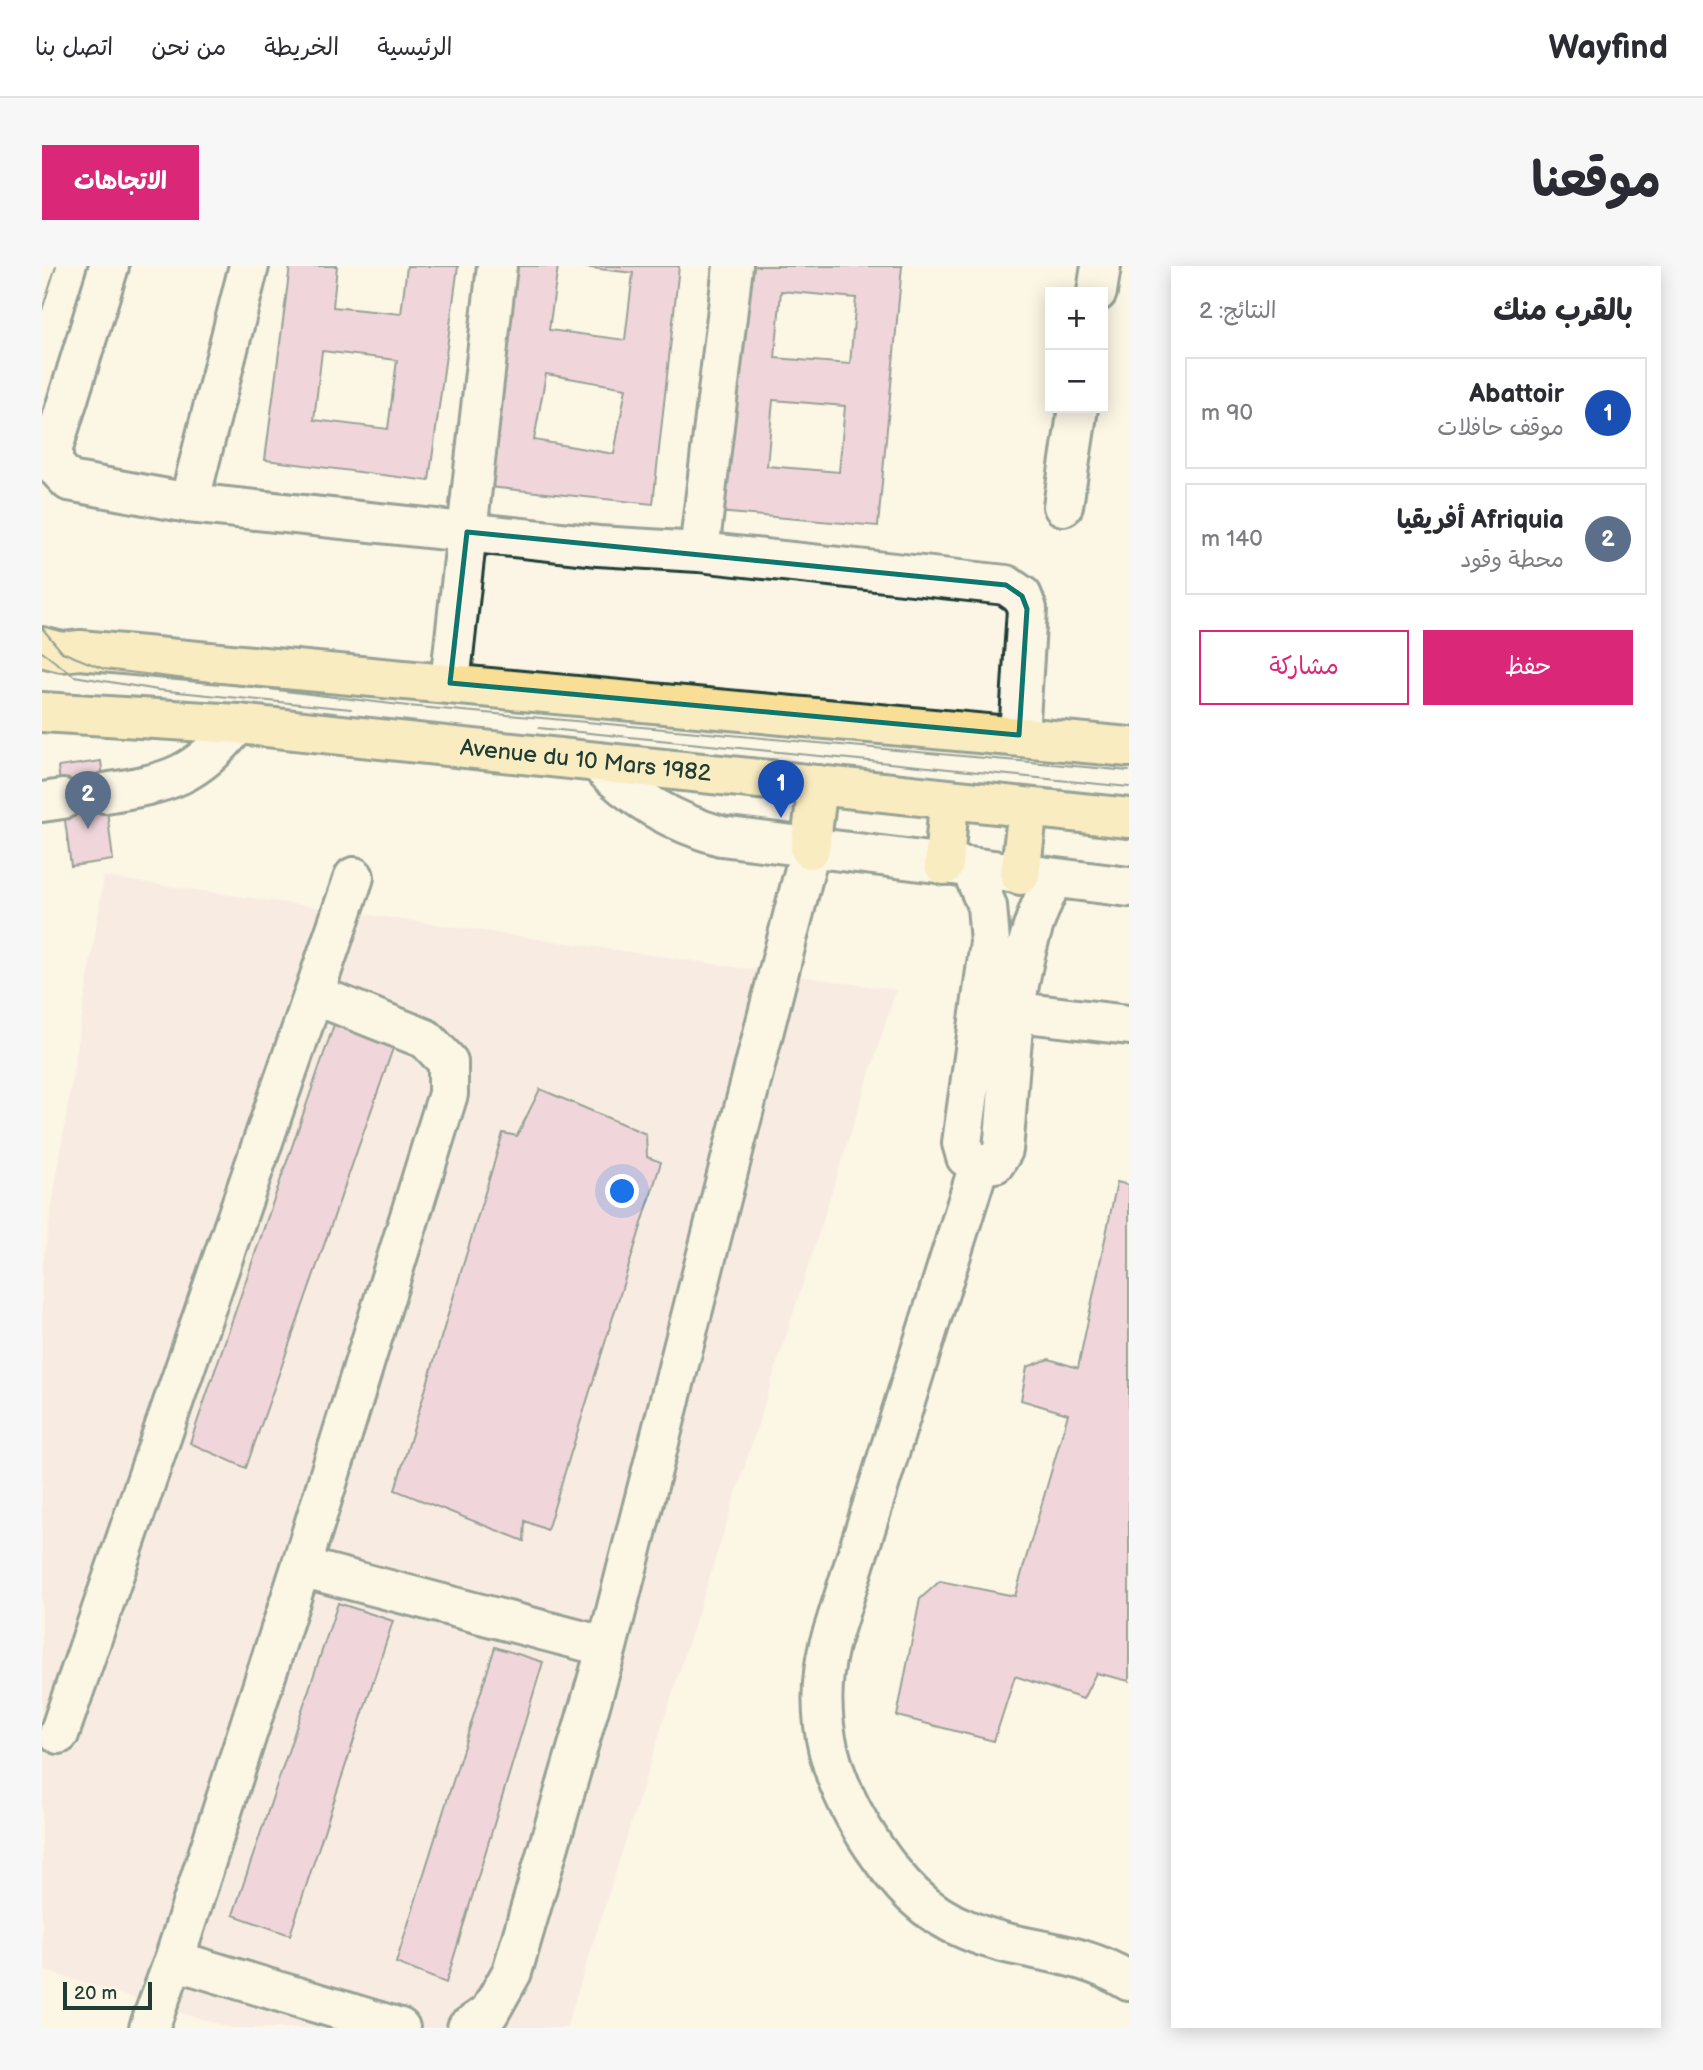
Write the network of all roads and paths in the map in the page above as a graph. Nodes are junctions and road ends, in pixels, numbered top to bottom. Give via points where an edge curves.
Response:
1 (109, 266) edge
2 (250, 266) edge
3 (497, 266) edge
4 (733, 266) edge
5 (1101, 266) edge
6 (1098, 287) edge
7 (1078, 413) edge
8 (189, 503) junction
9 (1063, 506) dead end
10 (467, 532) junction
11 (699, 552) junction
12 (42, 647) edge
13 (450, 683) junction
14 (42, 712) edge
15 (238, 724) junction
16 (1020, 735) junction
17 (1129, 747) edge
18 (597, 762) junction
19 (818, 785) junction
20 (105, 793) dead end
21 (949, 800) junction
22 (1028, 808) junction
23 (1129, 818) edge
24 (810, 849) junction
25 (958, 867) junction
26 (1037, 876) junction
27 (354, 877) dead end
28 (1129, 887) edge
29 (315, 995) junction
30 (999, 1010) junction
31 (1129, 1025) edge
32 (301, 1567) junction
33 (607, 1647) junction
34 (59, 1734) dead end
35 (174, 1960) junction
36 (1129, 1981) edge
37 (149, 2028) edge
38 (400, 2028) edge
39 (467, 2028) edge

1 - 8 street via 53,448 53,464 69,481
2 - 8 street
3 - 10 street
4 - 11 street
5 - 6 street
7 - 9 street
8 - 10 street
10 - 11 street
10 - 13 street
11 - 16 street via 1006,585 1022,596 1027,609
12 - 13 main road
13 - 16 main road
14 - 15 main road, Avenue du 10 Mars 1982
15 - 18 main road, Avenue du 10 Mars 1982
15 - 20 street via 213,754 184,773 152,786
16 - 17 main road
18 - 19 main road, Avenue du 10 Mars 1982
18 - 24 street via 650,806 696,829 746,842
19 - 21 main road, Avenue du 10 Mars 1982
19 - 24 main road
21 - 22 main road, Avenue du 10 Mars 1982
21 - 25 main road
22 - 23 main road, Avenue du 10 Mars 1982
22 - 26 main road
24 - 25 street
24 - 33 street
25 - 26 street
25 - 30 street via 984,896
26 - 28 street
26 - 30 street via 1026,942
27 - 29 street
29 - 32 street via 426,1039 448,1062 448,1094
29 - 34 street
30 - 31 street
30 - 36 street via 1003,1150 995,1163 979,1165 829,1645 822,1674 823,1738 841,1794 855,1819 897,1881 925,1907 987,1938 1085,1959
32 - 33 street
32 - 35 street
33 - 39 street via 512,1972 489,2013
35 - 37 street
35 - 38 street

